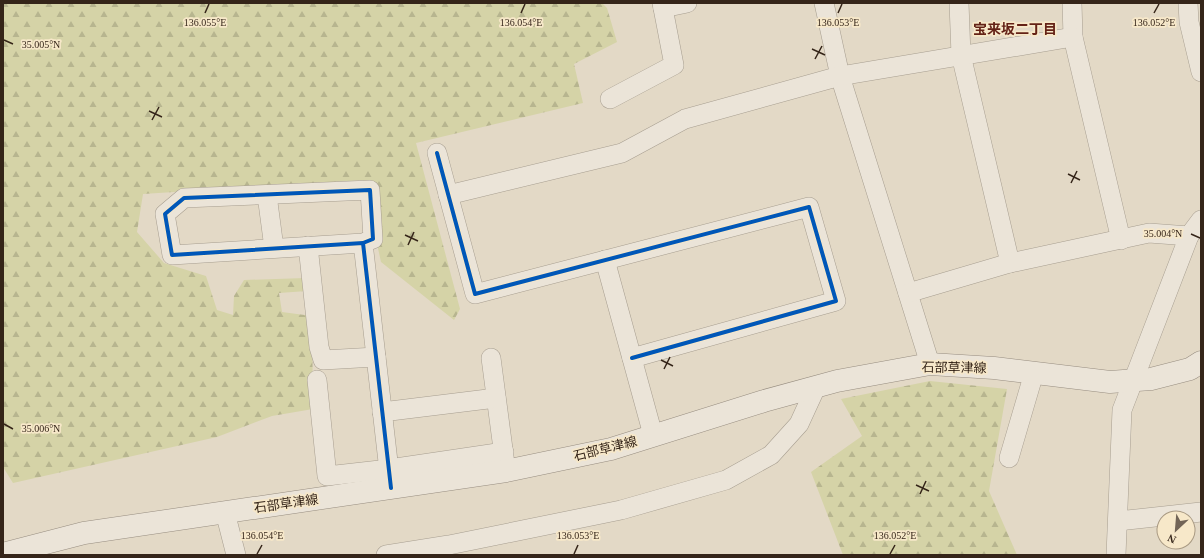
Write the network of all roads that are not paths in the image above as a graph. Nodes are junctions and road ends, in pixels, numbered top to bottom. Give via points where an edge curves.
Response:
1 (688, 3) edge
2 (824, 3) edge
3 (959, 3) edge
4 (1072, 3) edge
5 (1188, 3) edge
6 (662, 6) edge
7 (1073, 36) junction
8 (961, 55) junction
9 (1201, 72) edge
10 (840, 76) junction
11 (610, 99) dead end
12 (437, 153) dead end
13 (267, 195) junction
14 (448, 195) junction
15 (1201, 220) edge
16 (1189, 236) junction
17 (1122, 240) junction
18 (363, 243) junction
19 (308, 246) junction
20 (274, 248) junction
21 (605, 260) junction
22 (1010, 263) junction
23 (908, 293) junction
24 (376, 357) junction
25 (491, 358) dead end
26 (632, 358) junction
27 (1201, 362) edge
28 (930, 364) junction
29 (1034, 373) junction
30 (317, 380) dead end
31 (1133, 380) junction
32 (816, 387) junction
33 (496, 398) junction
34 (382, 412) junction
35 (653, 436) junction
36 (1009, 458) dead end
37 (505, 461) junction
38 (390, 478) junction
39 (225, 512) junction
40 (1201, 512) edge
41 (1118, 521) junction
42 (3, 554) edge
43 (236, 555) edge
44 (386, 555) edge
45 (1116, 555) edge

1 - 6 street
2 - 10 street
3 - 8 street
4 - 7 street
5 - 9 street via 1189,22
6 - 11 street via 674,65
7 - 8 street
7 - 17 street
8 - 10 street
8 - 22 street
10 - 14 street via 685,119 622,153
10 - 23 street
12 - 14 street
13 - 18 street via 370,190 373,239
13 - 20 street
13 - 20 street via 184,198 165,214 172,255
14 - 21 street via 475,294
15 - 16 street
16 - 17 street via 1149,233
16 - 31 street
17 - 22 street
18 - 19 street
18 - 24 street
19 - 20 street
19 - 24 street via 319,347 323,360
21 - 26 street
21 - 26 street via 809,207 836,301
22 - 23 street
23 - 28 street
24 - 34 street
25 - 33 street
26 - 35 street
27 - 31 main road, 石部草津線 via 1190,369 1151,379
28 - 29 main road, 石部草津線
28 - 32 main road, 石部草津線
29 - 31 main road, 石部草津線 via 1110,382
29 - 36 street
30 - 38 street via 327,476
31 - 41 street via 1122,410
32 - 35 main road, 石部草津線
32 - 44 street via 799,424 771,455 726,480 621,510 449,545
33 - 34 street
33 - 37 street
34 - 38 street
35 - 37 main road, 石部草津線 via 611,449
37 - 38 main road, 石部草津線
38 - 39 main road, 石部草津線
39 - 42 main road, 石部草津線 via 84,533
39 - 43 street
40 - 41 street
41 - 45 street

